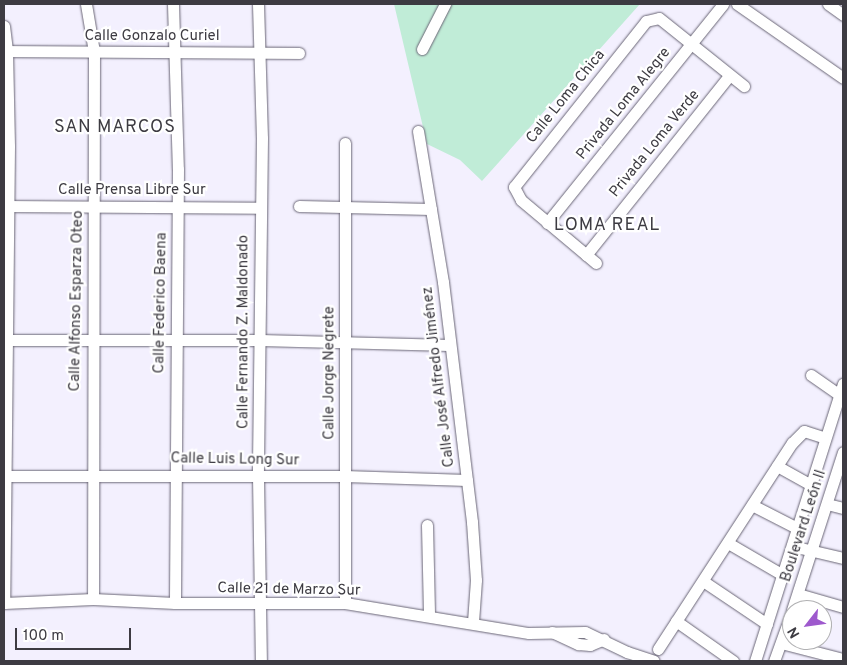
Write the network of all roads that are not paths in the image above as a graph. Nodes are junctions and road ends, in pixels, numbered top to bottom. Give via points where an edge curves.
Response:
1 (86, 4) edge
2 (173, 4) edge
3 (258, 4) edge
4 (445, 4) edge
5 (828, 4) edge
6 (720, 5) edge
7 (739, 5) edge
8 (843, 14) edge
9 (4, 26) edge
10 (691, 45) junction
11 (422, 49) dead end
12 (6, 51) edge
13 (94, 52) junction
14 (176, 53) junction
15 (262, 53) junction
16 (299, 53) dead end
17 (729, 76) junction
18 (843, 78) edge
19 (744, 86) dead end
20 (418, 131) dead end
21 (345, 143) dead end
22 (93, 205) junction
23 (6, 206) edge
24 (178, 206) junction
25 (299, 206) dead end
26 (260, 208) junction
27 (345, 210) junction
28 (431, 210) junction
29 (547, 223) junction
30 (586, 255) junction
31 (596, 264) dead end
32 (5, 340) edge
33 (92, 340) junction
34 (260, 340) junction
35 (176, 341) junction
36 (345, 342) junction
37 (449, 345) junction
38 (811, 375) dead end
39 (843, 384) edge
40 (840, 395) junction
41 (825, 438) junction
42 (843, 452) edge
43 (841, 464) edge
44 (777, 466) junction
45 (175, 474) junction
46 (91, 475) junction
47 (5, 476) edge
48 (258, 476) junction
49 (344, 476) junction
50 (467, 480) junction
51 (809, 484) junction
52 (826, 504) junction
53 (752, 505) junction
54 (843, 508) edge
55 (426, 525) dead end
56 (797, 528) junction
57 (728, 543) junction
58 (792, 546) junction
59 (812, 548) junction
60 (843, 558) edge
61 (783, 574) junction
62 (703, 581) junction
63 (798, 594) junction
64 (92, 600) junction
65 (796, 600) edge
66 (4, 602) edge
67 (175, 603) junction
68 (261, 603) junction
69 (345, 603) junction
70 (843, 607) edge
71 (429, 614) junction
72 (676, 621) junction
73 (473, 622) junction
74 (767, 624) junction
75 (782, 643) edge
76 (658, 649) dead end
77 (809, 650) edge
78 (843, 659) edge
79 (261, 661) edge
80 (654, 661) edge
81 (733, 661) edge
82 (755, 661) edge
83 (774, 661) edge

1 - 13 street, Calle Alfonso Esparza Oteo
2 - 14 street, Calle Federico Baena
3 - 15 street, Calle Fernando Z. Maldonado
4 - 11 street
5 - 8 street
6 - 7 street
6 - 10 street, Privada Loma Alegre
7 - 18 street
9 - 12 street
10 - 17 street
10 - 29 street, Privada Loma Alegre
10 - 29 street, Calle Loma Chica via 655,17 646,21 516,183 514,191
12 - 13 street, Calle Gonzalo Curiel
12 - 23 street
13 - 14 street, Calle Gonzalo Curiel
13 - 22 street, Calle Alfonso Esparza Oteo
14 - 15 street, Calle Gonzalo Curiel
14 - 24 street, Calle Federico Baena
15 - 16 street, Calle Gonzalo Curiel
15 - 26 street, Calle Fernando Z. Maldonado
17 - 19 street
17 - 30 street, Privada Loma Verde
20 - 28 street, Calle José Alfredo Jiménez
21 - 27 street, Calle Jorge Negrete
22 - 23 street, Calle Prensa Libre Sur
22 - 24 street, Calle Prensa Libre Sur
22 - 33 street, Calle Alfonso Esparza Oteo
23 - 32 street
24 - 26 street, Calle Prensa Libre Sur
24 - 35 street, Calle Federico Baena
25 - 27 street
26 - 34 street, Calle Fernando Z. Maldonado
27 - 28 street
27 - 36 street, Calle Jorge Negrete
28 - 37 street, Calle José Alfredo Jiménez
29 - 30 street
30 - 31 street
32 - 33 street
32 - 47 street
33 - 35 street
33 - 46 street, Calle Alfonso Esparza Oteo
34 - 35 street
34 - 36 street
34 - 48 street, Calle Fernando Z. Maldonado
35 - 45 street, Calle Federico Baena
36 - 37 street
36 - 49 street, Calle Jorge Negrete
37 - 50 street, Calle José Alfredo Jiménez
38 - 40 street
39 - 40 street
40 - 41 street
41 - 44 street via 808,431 801,433
41 - 51 street
42 - 43 street, Boulevard León II
43 - 52 street, Boulevard León II
44 - 51 street
44 - 53 street
45 - 46 street, Calle Luis Long Sur
45 - 48 street, Calle Luis Long Sur
45 - 67 street, Calle Federico Baena
46 - 47 street, Calle Luis Long Sur
46 - 64 street, Calle Alfonso Esparza Oteo
47 - 66 street
48 - 49 street, Calle Luis Long Sur
48 - 68 street, Calle Fernando Z. Maldonado
49 - 50 street, Calle Luis Long Sur
49 - 69 street, Calle Jorge Negrete
50 - 73 street, Calle José Alfredo Jiménez via 475,557
51 - 56 street
52 - 54 street
52 - 59 street, Boulevard León II
53 - 56 street
53 - 57 street
55 - 71 street
56 - 58 street
57 - 61 street
57 - 62 street
58 - 59 street
58 - 61 street
59 - 60 street
59 - 63 street, Boulevard León II
61 - 74 street
62 - 72 street
62 - 74 street
63 - 65 street, Boulevard León II
63 - 70 street
64 - 66 street, Calle 21 de Marzo Sur
64 - 67 street, Calle 21 de Marzo Sur
67 - 68 street, Calle 21 de Marzo Sur
68 - 69 street, Calle 21 de Marzo Sur
68 - 79 street, Calle Fernando Z. Maldonado
69 - 71 street, Calle 21 de Marzo Sur
71 - 73 street, Calle 21 de Marzo Sur
72 - 76 street
72 - 81 street
73 - 80 street, Calle 21 de Marzo Sur via 568,637 585,632
74 - 82 street
75 - 83 street, Boulevard León II
77 - 78 street

